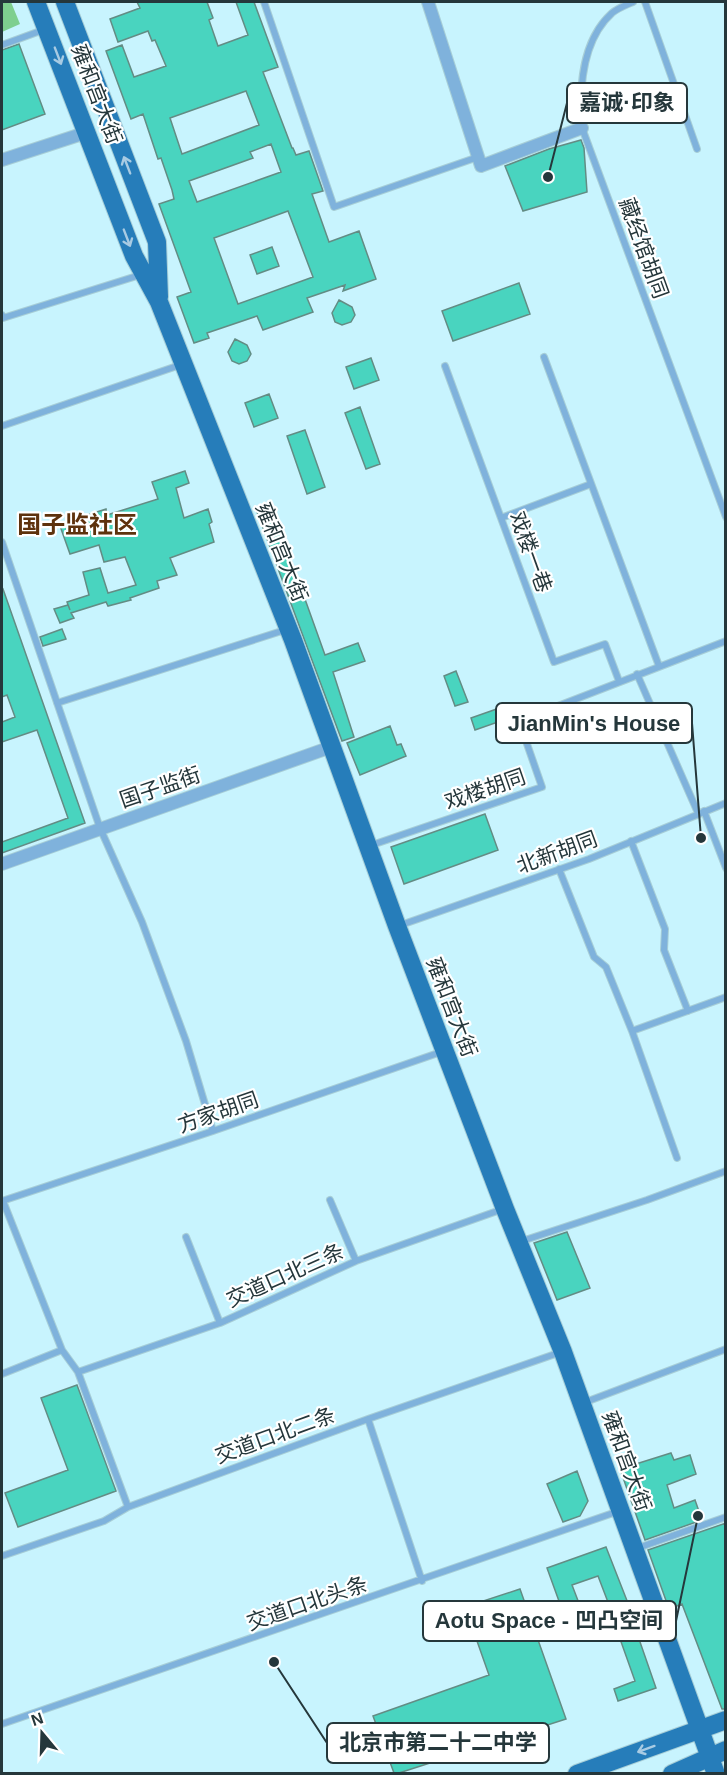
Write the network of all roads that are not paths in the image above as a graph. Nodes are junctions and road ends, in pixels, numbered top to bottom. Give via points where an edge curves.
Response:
1 (36, 2) edge
2 (65, 2) edge
3 (264, 2) edge
4 (428, 2) edge
5 (633, 2) edge
6 (645, 2) edge
7 (47, 28) junction
8 (2, 45) edge
9 (582, 128) junction
10 (88, 132) junction
11 (697, 149) dead end
12 (478, 157) junction
13 (2, 160) edge
14 (144, 273) junction
15 (159, 302) junction
16 (2, 315) edge
17 (544, 357) dead end
18 (183, 364) junction
19 (444, 366) dead end
20 (2, 426) edge
21 (591, 483) junction
22 (726, 517) edge
23 (501, 518) junction
24 (2, 542) edge
25 (288, 629) junction
26 (726, 641) edge
27 (659, 666) junction
28 (637, 674) junction
29 (619, 681) junction
30 (57, 703) junction
31 (331, 747) junction
32 (726, 803) edge
33 (701, 812) junction
34 (100, 828) junction
35 (631, 841) junction
36 (369, 846) junction
37 (2, 864) edge
38 (726, 868) edge
39 (559, 869) junction
40 (397, 926) junction
41 (726, 997) edge
42 (688, 1011) junction
43 (632, 1031) junction
44 (445, 1051) junction
45 (213, 1131) junction
46 (677, 1158) dead end
47 (726, 1172) edge
48 (330, 1200) dead end
49 (2, 1201) edge
50 (505, 1209) junction
51 (186, 1237) dead end
52 (519, 1242) junction
53 (356, 1261) junction
54 (220, 1323) junction
55 (726, 1348) edge
56 (62, 1350) junction
57 (563, 1352) junction
58 (78, 1372) junction
59 (2, 1374) edge
60 (582, 1403) junction
61 (368, 1419) junction
62 (128, 1507) junction
63 (622, 1510) junction
64 (726, 1517) edge
65 (635, 1549) junction
66 (2, 1556) edge
67 (422, 1581) junction
68 (726, 1720) edge
69 (2, 1724) edge
70 (701, 1729) junction
71 (717, 1753) edge
72 (577, 1773) edge
73 (672, 1773) edge
74 (716, 1773) edge

1 - 7 main road, 雍和宫大街
15 -> 2 main road, 雍和宫大街 via 157,242
3 - 12 lane via 333,207
4 - 12 street
5 - 9 lane, 藏经馆胡同 via 614,12 597,30 585,59 579,97
6 - 11 lane
7 - 8 lane
7 -> 10 main road, 雍和宫大街
9 - 12 street via 481,166
9 - 22 lane, 藏经馆胡同
10 - 13 street
10 -> 14 main road, 雍和宫大街 via 134,256
14 - 15 main road, 雍和宫大街
14 - 16 lane via 3,318
15 - 18 main road, 雍和宫大街
17 - 21 lane
18 - 20 lane
18 - 25 main road, 雍和宫大街
19 - 23 lane, 戏楼一巷
21 - 23 lane
21 - 27 lane
23 - 29 lane, 戏楼一巷 via 554,662 605,644
24 - 30 lane
25 - 30 lane
25 - 31 main road, 雍和宫大街
26 - 27 lane, 戏楼胡同
27 - 28 lane, 戏楼胡同
28 - 29 lane, 戏楼胡同
28 - 33 lane
29 - 36 lane, 戏楼胡同 via 519,721 542,787
30 - 34 lane
31 - 34 street, 国子监街
31 - 36 main road, 雍和宫大街
32 - 33 lane, 北新胡同
33 - 35 lane, 北新胡同
33 - 38 lane
34 - 37 street, 国子监街
34 - 45 lane via 142,922 186,1041
35 - 39 lane, 北新胡同
35 - 42 lane via 665,929 664,950
36 - 40 main road, 雍和宫大街
39 - 40 lane, 北新胡同
39 - 43 lane via 594,957 606,967
40 - 44 main road, 雍和宫大街
41 - 42 lane
42 - 43 lane
43 - 46 lane
44 - 45 lane, 方家胡同
44 - 50 main road, 雍和宫大街
45 - 49 lane, 方家胡同
47 - 52 lane
48 - 53 lane
49 - 56 lane
50 - 52 main road, 雍和宫大街
50 - 53 lane, 交道口北三条
51 - 54 lane
52 - 57 main road, 雍和宫大街
53 - 54 lane, 交道口北三条
54 - 58 lane, 交道口北三条
55 - 60 lane
56 - 58 lane
56 - 59 lane
57 - 60 main road, 雍和宫大街
57 - 61 lane, 交道口北二条
58 - 62 lane
60 - 63 main road, 雍和宫大街
61 - 62 lane, 交道口北二条
61 - 67 lane
62 - 66 lane, 交道口北二条 via 104,1521
63 - 65 main road, 雍和宫大街
63 - 67 lane, 交道口北头条
64 - 65 lane
65 - 70 main road, 雍和宫大街
67 - 69 lane, 交道口北头条
68 - 70 main road
70 - 71 main road, 雍和宫大街
70 -> 72 main road
71 - 73 main road
71 - 74 main road, 雍和宫大街

